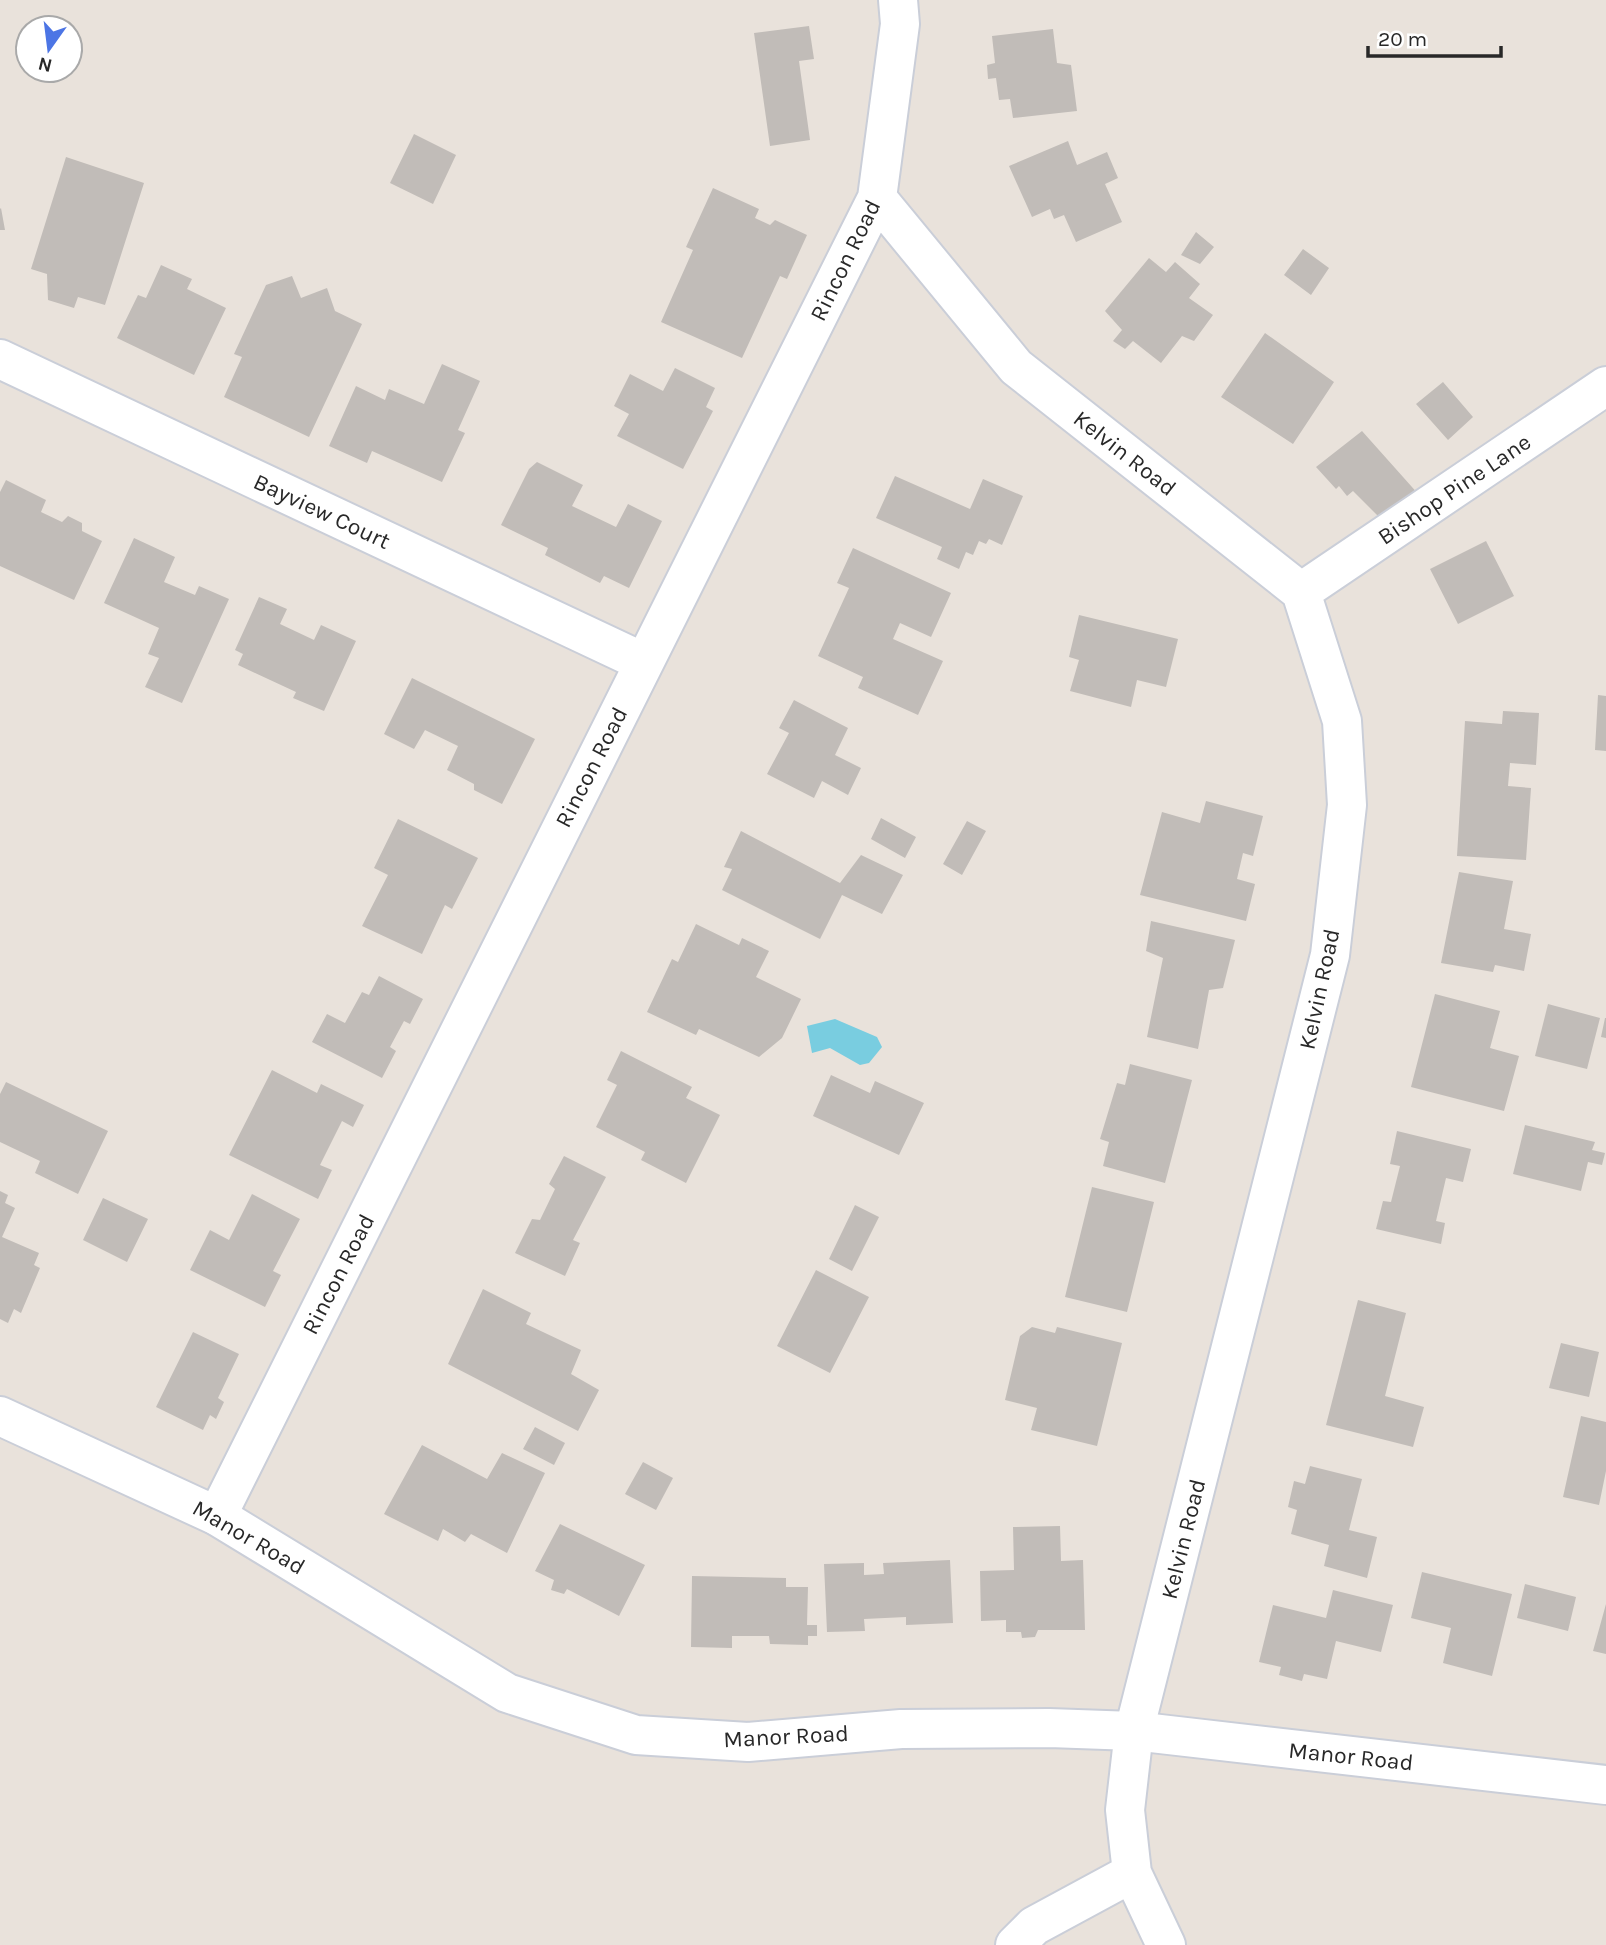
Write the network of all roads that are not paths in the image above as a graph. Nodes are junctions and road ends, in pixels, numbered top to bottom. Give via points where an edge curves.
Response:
1 (898, 0) edge
2 (877, 198) junction
3 (0, 359) edge
4 (1606, 386) edge
5 (1301, 592) junction
6 (643, 662) junction
7 (0, 1416) edge
8 (217, 1516) junction
9 (1134, 1731) junction
10 (1606, 1785) edge
11 (1132, 1873) junction
12 (1014, 1945) edge
13 (1166, 1945) edge

1 - 2 street, Rincon Road via 900,24
2 - 5 street, Kelvin Road via 1016,367
2 - 6 street, Rincon Road
3 - 6 street, Bayview Court
4 - 5 street, Bishop Pine Lane
5 - 9 street, Kelvin Road via 1342,721 1347,805 1330,955
6 - 8 street, Rincon Road
7 - 8 street, Manor Road
8 - 9 street, Manor Road via 507,1693 636,1735 748,1742 901,1729
9 - 10 street, Manor Road
9 - 11 street, Kelvin Road via 1125,1810
11 - 12 street via 1034,1926
11 - 13 street, Kelvin Road

